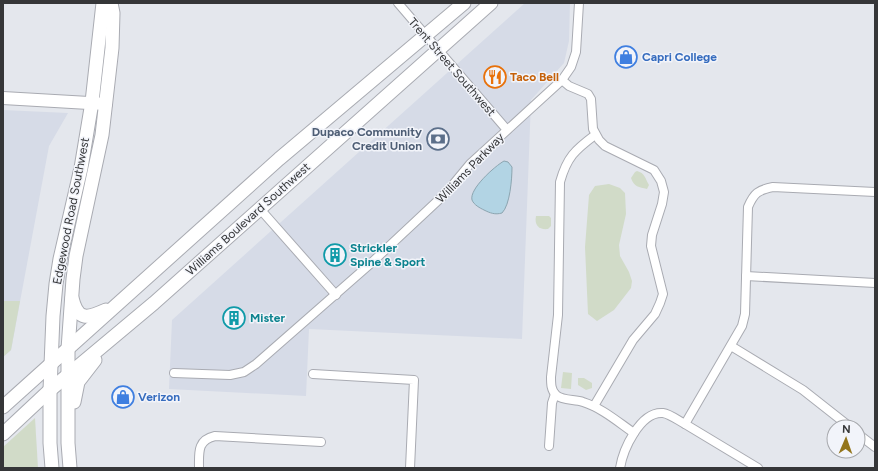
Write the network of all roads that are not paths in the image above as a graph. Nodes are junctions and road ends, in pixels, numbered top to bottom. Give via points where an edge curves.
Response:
1 (103, 3) edge
2 (111, 3) edge
3 (398, 3) edge
4 (464, 3) edge
5 (491, 3) edge
6 (579, 3) edge
7 (426, 35) junction
8 (438, 49) junction
9 (562, 80) junction
10 (3, 98) edge
11 (92, 102) junction
12 (106, 104) junction
13 (507, 130) junction
14 (595, 135) junction
15 (875, 192) edge
16 (260, 209) junction
17 (746, 276) junction
18 (875, 283) edge
19 (72, 295) junction
20 (336, 295) junction
21 (118, 304) junction
22 (116, 335) junction
23 (731, 346) junction
24 (68, 349) junction
25 (51, 364) junction
26 (174, 373) dead end
27 (313, 374) dead end
28 (68, 375) junction
29 (50, 390) junction
30 (555, 394) junction
31 (594, 406) junction
32 (3, 407) edge
33 (840, 419) edge
34 (685, 424) junction
35 (634, 433) junction
36 (3, 434) edge
37 (866, 440) edge
38 (321, 442) dead end
39 (68, 443) junction
40 (549, 446) dead end
41 (875, 447) edge
42 (52, 468) edge
43 (70, 468) edge
44 (199, 468) edge
45 (410, 468) edge
46 (620, 468) edge
47 (758, 468) edge

1 - 11 main road, Edgewood Road Southwest
2 - 12 main road, Edgewood Road Southwest via 112,48
3 - 7 street, Trent Street Southwest
4 - 7 main road, Williams Boulevard Southwest
5 - 8 main road, Williams Boulevard Southwest
6 - 9 street, Williams Parkway via 576,52 571,67
7 - 8 street, Trent Street Southwest
7 - 21 main road, Williams Boulevard Southwest via 279,159
8 - 13 street, Trent Street Southwest
8 - 16 main road, Williams Boulevard Southwest
9 - 13 street, Williams Parkway
9 - 14 street via 588,94 592,99
10 - 11 street
11 - 12 street
11 - 25 main road, Edgewood Road Southwest via 60,259 53,316
12 - 19 main road, Edgewood Road Southwest via 102,135 76,256
13 - 20 street, Williams Parkway via 470,164 446,193
14 - 30 street via 569,158 560,182 558,315 551,377 551,387
14 - 31 street via 605,146 654,170 664,192 651,246 663,294 655,314 633,340
15 - 17 street via 773,187 762,189 752,197 748,207
16 - 20 street
16 - 22 main road, Williams Boulevard Southwest
17 - 18 street
17 - 23 street via 745,314 742,326
19 - 21 main road via 74,307 78,313 85,316 92,316
19 - 24 main road, Edgewood Road Southwest
20 - 26 street, Williams Parkway via 244,372 230,376
21 - 24 main road, Williams Boulevard Southwest
22 - 28 main road, Williams Boulevard Southwest
22 - 39 main road via 78,382
23 - 33 street via 803,390
23 - 34 street
24 - 25 main road, Williams Boulevard Southwest
24 - 28 main road, Edgewood Road Southwest
25 - 29 main road, Edgewood Road Southwest
25 - 32 main road, Williams Boulevard Southwest
27 - 45 street via 414,380
28 - 29 main road, Williams Boulevard Southwest
28 - 39 main road, Edgewood Road Southwest
29 - 36 main road, Williams Boulevard Southwest
29 - 42 main road, Edgewood Road Southwest
30 - 31 street via 560,398 582,401
30 - 40 street
31 - 35 street
34 - 35 street via 664,413 654,414
34 - 47 street
35 - 46 street
37 - 41 street
38 - 44 street via 215,436 207,438 201,445
39 - 43 main road, Edgewood Road Southwest

